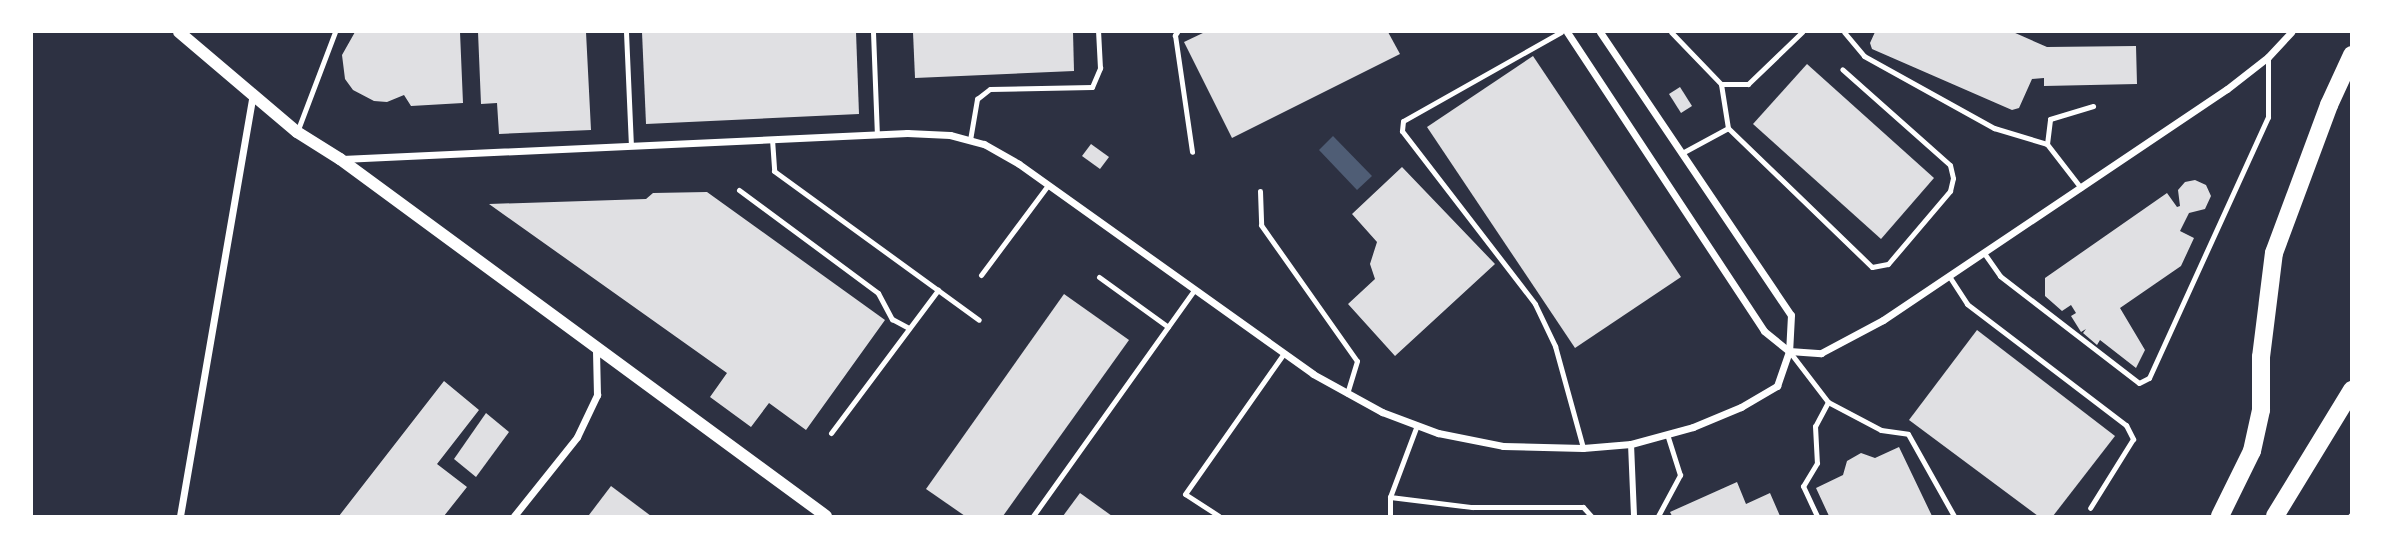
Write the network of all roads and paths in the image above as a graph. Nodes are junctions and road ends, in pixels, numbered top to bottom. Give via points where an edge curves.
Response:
1 (179, 32) edge
2 (335, 32) edge
3 (626, 32) edge
4 (873, 32) edge
5 (1098, 32) edge
6 (1177, 32) edge
7 (1561, 32) edge
8 (1567, 32) edge
9 (1600, 32) edge
10 (1671, 32) edge
11 (1802, 32) edge
12 (1844, 32) edge
13 (2291, 32) edge
14 (2351, 55) edge
15 (2268, 57) junction
16 (1842, 69) dead end
17 (1721, 84) junction
18 (253, 94) junction
19 (2093, 106) dead end
20 (1728, 128) junction
21 (298, 132) junction
22 (877, 134) junction
23 (772, 139) junction
24 (970, 140) junction
25 (2047, 144) junction
26 (631, 146) junction
27 (1192, 152) dead end
28 (1682, 153) junction
29 (340, 159) junction
30 (1048, 185) junction
31 (2081, 188) junction
32 (739, 190) dead end
33 (1260, 191) dead end
34 (1984, 253) junction
35 (981, 275) dead end
36 (1949, 276) junction
37 (1099, 277) dead end
38 (1194, 289) junction
39 (938, 290) junction
40 (979, 320) dead end
41 (1168, 327) junction
42 (909, 328) junction
43 (596, 350) junction
44 (1789, 351) junction
45 (1284, 353) junction
46 (2351, 390) edge
47 (1347, 393) junction
48 (1828, 402) junction
49 (1417, 425) junction
50 (831, 433) dead end
51 (1667, 434) junction
52 (1631, 444) junction
53 (1583, 448) junction
54 (1390, 497) junction
55 (2090, 508) dead end
56 (180, 516) edge
57 (514, 516) edge
58 (826, 516) edge
59 (1033, 516) edge
60 (1219, 516) edge
61 (1390, 516) edge
62 (1591, 516) edge
63 (1634, 516) edge
64 (1658, 516) edge
65 (1817, 516) edge
66 (1954, 516) edge
67 (2220, 516) edge
68 (2275, 516) edge

1 - 18 street
2 - 21 lane
3 - 26 lane
4 - 22 lane
5 - 24 lane via 1100,68 1092,87 990,89 977,99
6 - 27 lane
7 - 53 lane via 1404,121 1402,131 1535,304 1555,345
8 - 44 street via 1763,331
9 - 28 street
10 - 17 lane
11 - 17 lane via 1748,84
12 - 25 lane via 1864,56 1994,128
13 - 15 street
14 - 67 main road via 2274,253 2261,357 2261,410 2252,451
15 - 31 street
15 - 34 lane via 2268,117 2148,378 2139,383 2000,276
16 - 20 lane via 1950,165 1950,191 1888,264 1872,267
17 - 20 lane
18 - 21 street
18 - 56 street
19 - 25 lane via 2050,119
20 - 28 lane
21 - 29 street
22 - 23 street
22 - 24 street via 950,135
23 - 26 street
23 - 39 lane via 774,171
24 - 30 street via 984,144
25 - 31 lane
26 - 29 street
28 - 44 street via 1791,315
29 - 43 street
30 - 35 lane
30 - 38 street
31 - 34 street
32 - 42 lane via 878,293 892,319
33 - 47 lane via 1261,225 1357,361
34 - 36 street
36 - 44 street via 1883,320 1821,353
36 - 55 lane via 1968,304 2126,425 2133,439
37 - 41 lane
38 - 41 lane
38 - 45 street
39 - 40 lane
39 - 42 lane
41 - 59 lane
42 - 50 lane
43 - 57 street via 597,395 577,437
43 - 58 street
44 - 48 lane
44 - 51 street via 1777,386 1741,407
45 - 47 street
45 - 60 lane via 1185,494
46 - 68 main road
47 - 49 street
48 - 65 lane via 1815,426 1817,463 1803,486
48 - 66 lane via 1881,430 1908,434
49 - 53 street via 1503,446
49 - 54 lane
51 - 52 street
51 - 64 lane via 1680,475
52 - 53 street
52 - 63 street
54 - 61 lane
54 - 62 lane via 1472,507 1583,507

